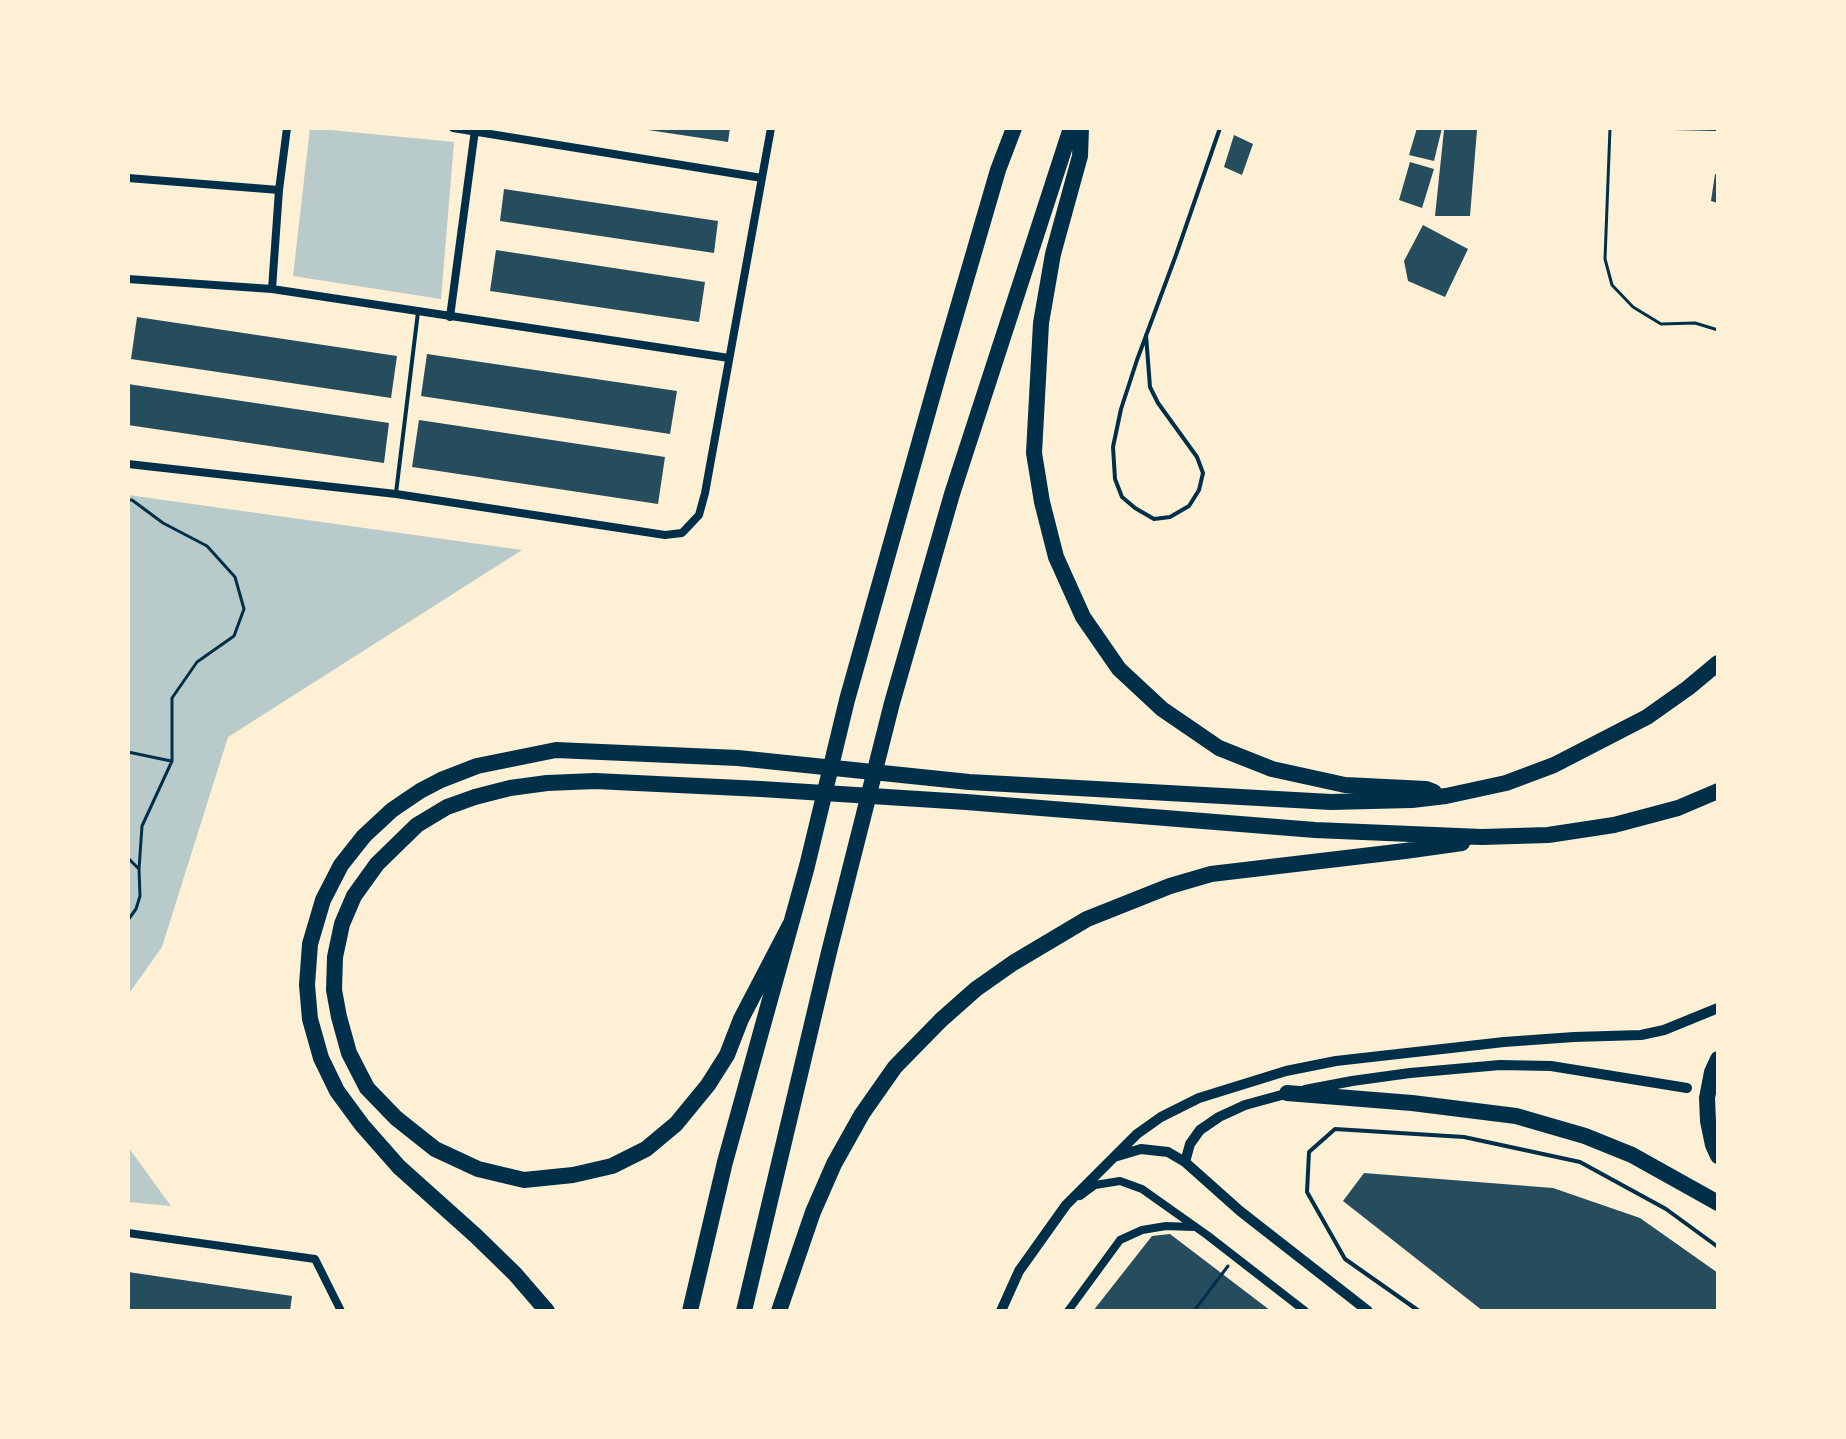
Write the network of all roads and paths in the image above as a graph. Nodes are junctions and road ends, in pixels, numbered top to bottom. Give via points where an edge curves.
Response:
1 (287, 128) edge
2 (460, 128) edge
3 (771, 128) edge
4 (1014, 128) edge
5 (1071, 128) edge
6 (1081, 128) edge
7 (1220, 128) edge
8 (1610, 128) edge
9 (1672, 128) edge
10 (1718, 129) edge
11 (475, 130) junction
12 (128, 178) edge
13 (762, 178) junction
14 (279, 190) junction
15 (128, 279) edge
16 (272, 289) junction
17 (418, 312) junction
18 (450, 317) junction
19 (1718, 330) edge
20 (1146, 335) junction
21 (729, 358) junction
22 (128, 464) edge
23 (396, 494) junction
24 (128, 500) edge
25 (1718, 663) edge
26 (128, 752) edge
27 (172, 761) junction
28 (1718, 791) edge
29 (1446, 796) junction
30 (1482, 837) junction
31 (128, 858) edge
32 (139, 869) junction
33 (128, 920) edge
34 (790, 925) junction
35 (1718, 1008) edge
36 (1718, 1059) edge
37 (1687, 1088) dead end
38 (1287, 1093) junction
39 (1718, 1156) edge
40 (1112, 1158) junction
41 (1185, 1162) junction
42 (1718, 1203) edge
43 (1066, 1205) junction
44 (1196, 1227) junction
45 (128, 1233) edge
46 (1718, 1247) edge
47 (1235, 1257) junction
48 (341, 1311) edge
49 (547, 1311) edge
50 (690, 1311) edge
51 (744, 1311) edge
52 (779, 1311) edge
53 (1001, 1311) edge
54 (1068, 1311) edge
55 (1194, 1311) edge
56 (1305, 1311) edge
57 (1368, 1311) edge
58 (1419, 1311) edge

1 - 14 street
2 - 11 street
3 - 13 street
4 - 34 highway via 847,700
5 - 51 highway via 952,494 892,703
6 - 29 highway via 1080,156 1053,254 1041,323 1034,453 1056,557 1083,617 1119,669 1162,709 1219,748 1272,769 1345,785 1426,789
7 - 20 lane
8 - 19 path via 1605,259 1612,285 1633,307 1661,324 1695,323
9 - 10 lane
11 - 13 street
11 - 18 street
12 - 14 street
13 - 21 street
14 - 16 street
15 - 16 street
16 - 17 street
17 - 18 street
17 - 23 lane
18 - 21 street
20 - 20 lane via 1150,387 1203,473 1189,506 1154,519 1122,497 1113,447
21 - 23 street via 705,493 699,515 682,533 665,535
22 - 23 street
24 - 27 path via 207,546 235,577 244,609 234,636 197,662 172,698
25 - 29 highway via 1647,717 1589,748 1506,783
26 - 27 path
27 - 32 path via 142,826
28 - 30 highway via 1614,825
29 - 49 highway via 1331,802 969,782 738,758 556,750 477,766 420,791 364,836 323,900 310,944 310,1019 337,1091 362,1125
30 - 34 highway via 1315,830 761,789 547,783 475,797 417,825 377,864 354,896 342,924 334,990 349,1053 367,1088 435,1149 478,1169 524,1180 573,1175 612,1166 646,1149 676,1124 727,1055
30 - 52 highway via 1454,845 1211,874 1087,919 1013,963 941,1020 895,1067 862,1114 813,1212
31 - 32 path
32 - 33 path via 140,896
34 - 50 highway
35 - 40 street via 1641,1035 1504,1042 1286,1071 1199,1098 1161,1117
36 - 39 highway via 1707,1098
37 - 38 street via 1551,1066 1500,1065
38 - 41 street via 1219,1117 1200,1130
38 - 42 highway via 1516,1116 1632,1155
40 - 41 street via 1141,1149 1168,1152
40 - 43 street
41 - 57 street
43 - 44 street via 1095,1185 1120,1181 1142,1189
43 - 53 street via 1019,1271
44 - 47 street
44 - 54 street via 1142,1230 1120,1240
45 - 48 street via 315,1259
46 - 58 lane via 1666,1209 1580,1162 1464,1137 1335,1129 1309,1152 1307,1192 1345,1259
47 - 55 path
47 - 56 street

